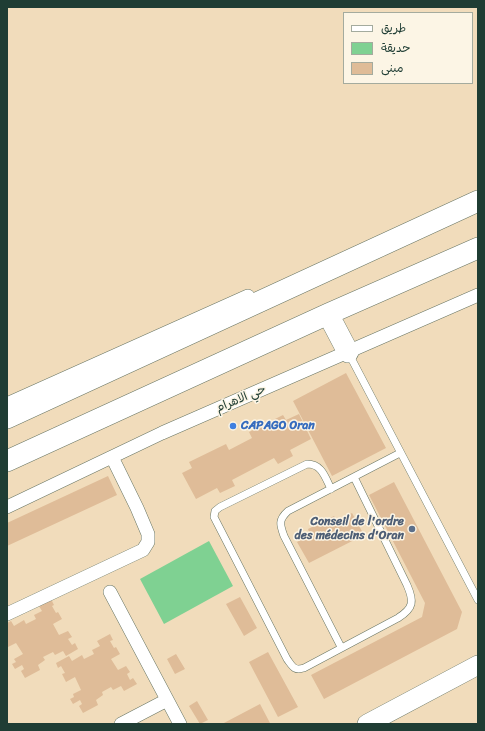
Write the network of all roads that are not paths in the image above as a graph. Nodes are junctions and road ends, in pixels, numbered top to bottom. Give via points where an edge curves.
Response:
1 (478, 190) edge
2 (478, 201) edge
3 (478, 248) edge
4 (478, 295) edge
5 (328, 314) junction
6 (348, 352) junction
7 (7, 404) edge
8 (7, 418) edge
9 (400, 453) junction
10 (112, 457) junction
11 (7, 460) edge
12 (354, 477) junction
13 (331, 489) junction
14 (7, 507) edge
15 (110, 592) dead end
16 (478, 600) edge
17 (7, 614) edge
18 (341, 647) junction
19 (478, 665) edge
20 (167, 700) junction
21 (121, 724) edge
22 (180, 724) edge
23 (367, 724) edge

1 - 7 street
2 - 8 main road
3 - 5 main road
4 - 6 street, حي الاهرام
5 - 6 main road
5 - 11 main road
6 - 9 lane
6 - 10 street, حي الاهرام
9 - 12 lane
9 - 16 lane
10 - 14 street, حي الاهرام
10 - 17 street via 148,534 148,542 143,550
12 - 13 lane
12 - 18 lane via 412,597 406,614
13 - 18 lane via 288,511 282,516 280,524
13 - 18 lane via 321,470 314,464 307,464 220,506 214,517 293,667 304,668
15 - 20 street
19 - 23 street
20 - 21 street
20 - 22 street

